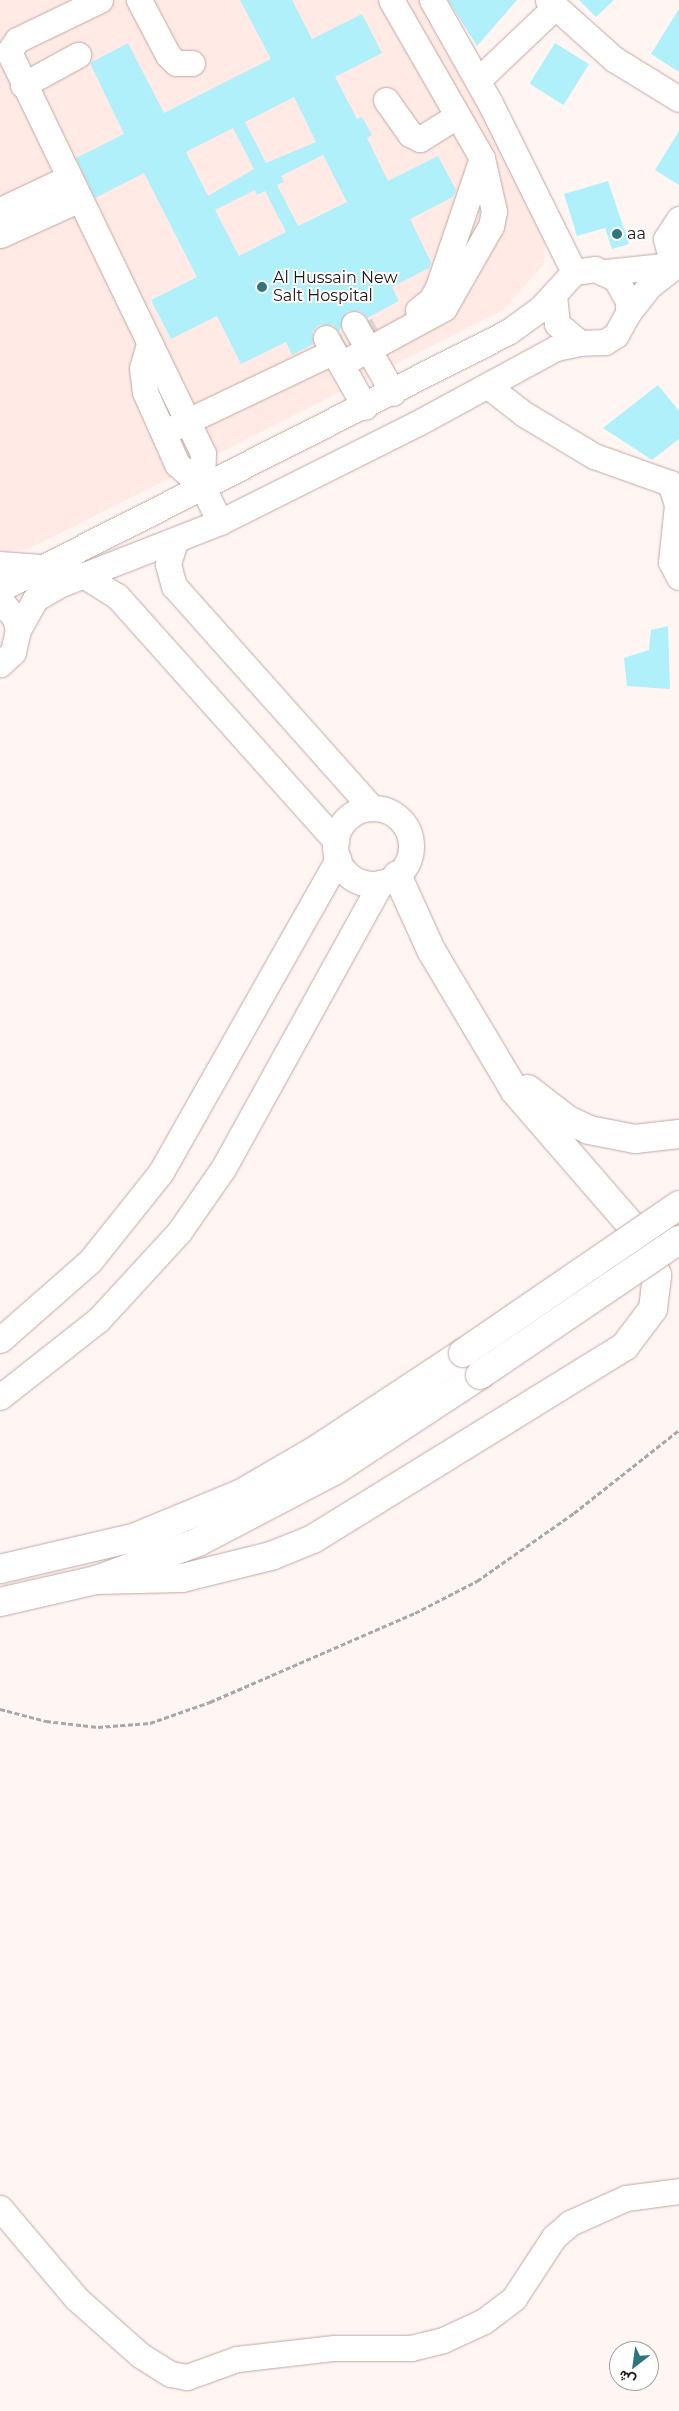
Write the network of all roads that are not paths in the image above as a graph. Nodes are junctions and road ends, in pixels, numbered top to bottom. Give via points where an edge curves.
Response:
1 (100, 0) edge
2 (139, 0) edge
3 (391, 0) edge
4 (432, 0) edge
5 (551, 4) edge
6 (78, 54) dead end
7 (192, 63) dead end
8 (478, 80) junction
9 (23, 85) junction
10 (679, 99) edge
11 (386, 100) dead end
12 (457, 116) junction
13 (73, 189) junction
14 (0, 210) edge
15 (679, 219) edge
16 (0, 235) edge
17 (676, 264) edge
18 (574, 272) junction
19 (606, 272) junction
20 (554, 295) junction
21 (628, 314) junction
22 (367, 334) junction
23 (580, 343) junction
24 (149, 344) junction
25 (330, 352) junction
26 (488, 386) junction
27 (393, 393) junction
28 (364, 407) junction
29 (186, 423) junction
30 (161, 433) junction
31 (202, 486) junction
32 (220, 522) junction
33 (175, 542) junction
34 (0, 564) edge
35 (48, 566) junction
36 (83, 575) junction
37 (679, 577) edge
38 (0, 589) edge
39 (0, 600) edge
40 (18, 630) junction
41 (0, 664) edge
42 (372, 808) junction
43 (337, 850) junction
44 (389, 879) junction
45 (500, 1066) junction
46 (679, 1134) edge
47 (679, 1205) edge
48 (679, 1240) edge
49 (0, 1340) edge
50 (0, 1397) edge
51 (0, 1570) edge
52 (96, 1580) junction
53 (0, 1602) edge
54 (679, 2191) edge
55 (0, 2208) edge

1 - 9 street via 11,45 12,64
2 - 7 street via 168,55 176,63
3 - 12 street
4 - 8 street
5 - 8 street
5 - 10 street via 614,59
6 - 9 street
8 - 18 street
9 - 13 street
11 - 12 street via 410,134 420,139
12 - 22 street via 482,158 493,197 491,226 450,300 434,317
13 - 14 street
13 - 16 street
13 - 24 street
15 - 17 street via 666,239
17 - 19 street
17 - 21 street via 648,287
18 - 19 street
18 - 20 street
19 - 21 street via 624,289
20 - 23 street via 557,324
20 - 27 street via 508,332
21 - 23 street via 616,335 598,343
22 - 25 street
22 - 27 street
23 - 26 street via 556,348
24 - 29 street
24 - 30 street via 142,380
25 - 28 street
25 - 29 street
26 - 32 street
26 - 37 street via 524,414 594,456 670,483 677,505 671,562
27 - 28 street
28 - 31 street
29 - 30 street
29 - 31 street via 205,461
30 - 31 street via 181,471
31 - 32 street
31 - 35 street
32 - 33 street
33 - 36 street
33 - 42 street via 168,564 174,586
34 - 35 street via 32,569
35 - 38 street
36 - 40 street via 35,599
36 - 43 street via 116,596
39 - 40 street via 12,613
40 - 41 street via 13,652
42 - 43 street via 352,815
42 - 44 street via 397,816 406,826 411,852
43 - 44 street via 355,879
43 - 49 street via 161,1172 90,1261
44 - 45 main road
44 - 50 street via 224,1167 179,1232 99,1319
45 - 46 main road via 568,1120 589,1130 635,1139
45 - 52 main road via 533,1114 643,1239 652,1256 658,1294 636,1335 612,1354 313,1539 271,1556 182,1578 140,1583
47 - 51 main road, bridge via 320,1448 223,1502 136,1537
48 - 52 main road, bridge via 386,1439 266,1509 173,1553
52 - 53 main road
54 - 55 street via 626,2198 570,2223 554,2237 514,2298 484,2321 443,2340 411,2348 334,2348 237,2359 187,2377 155,2366 90,2310

